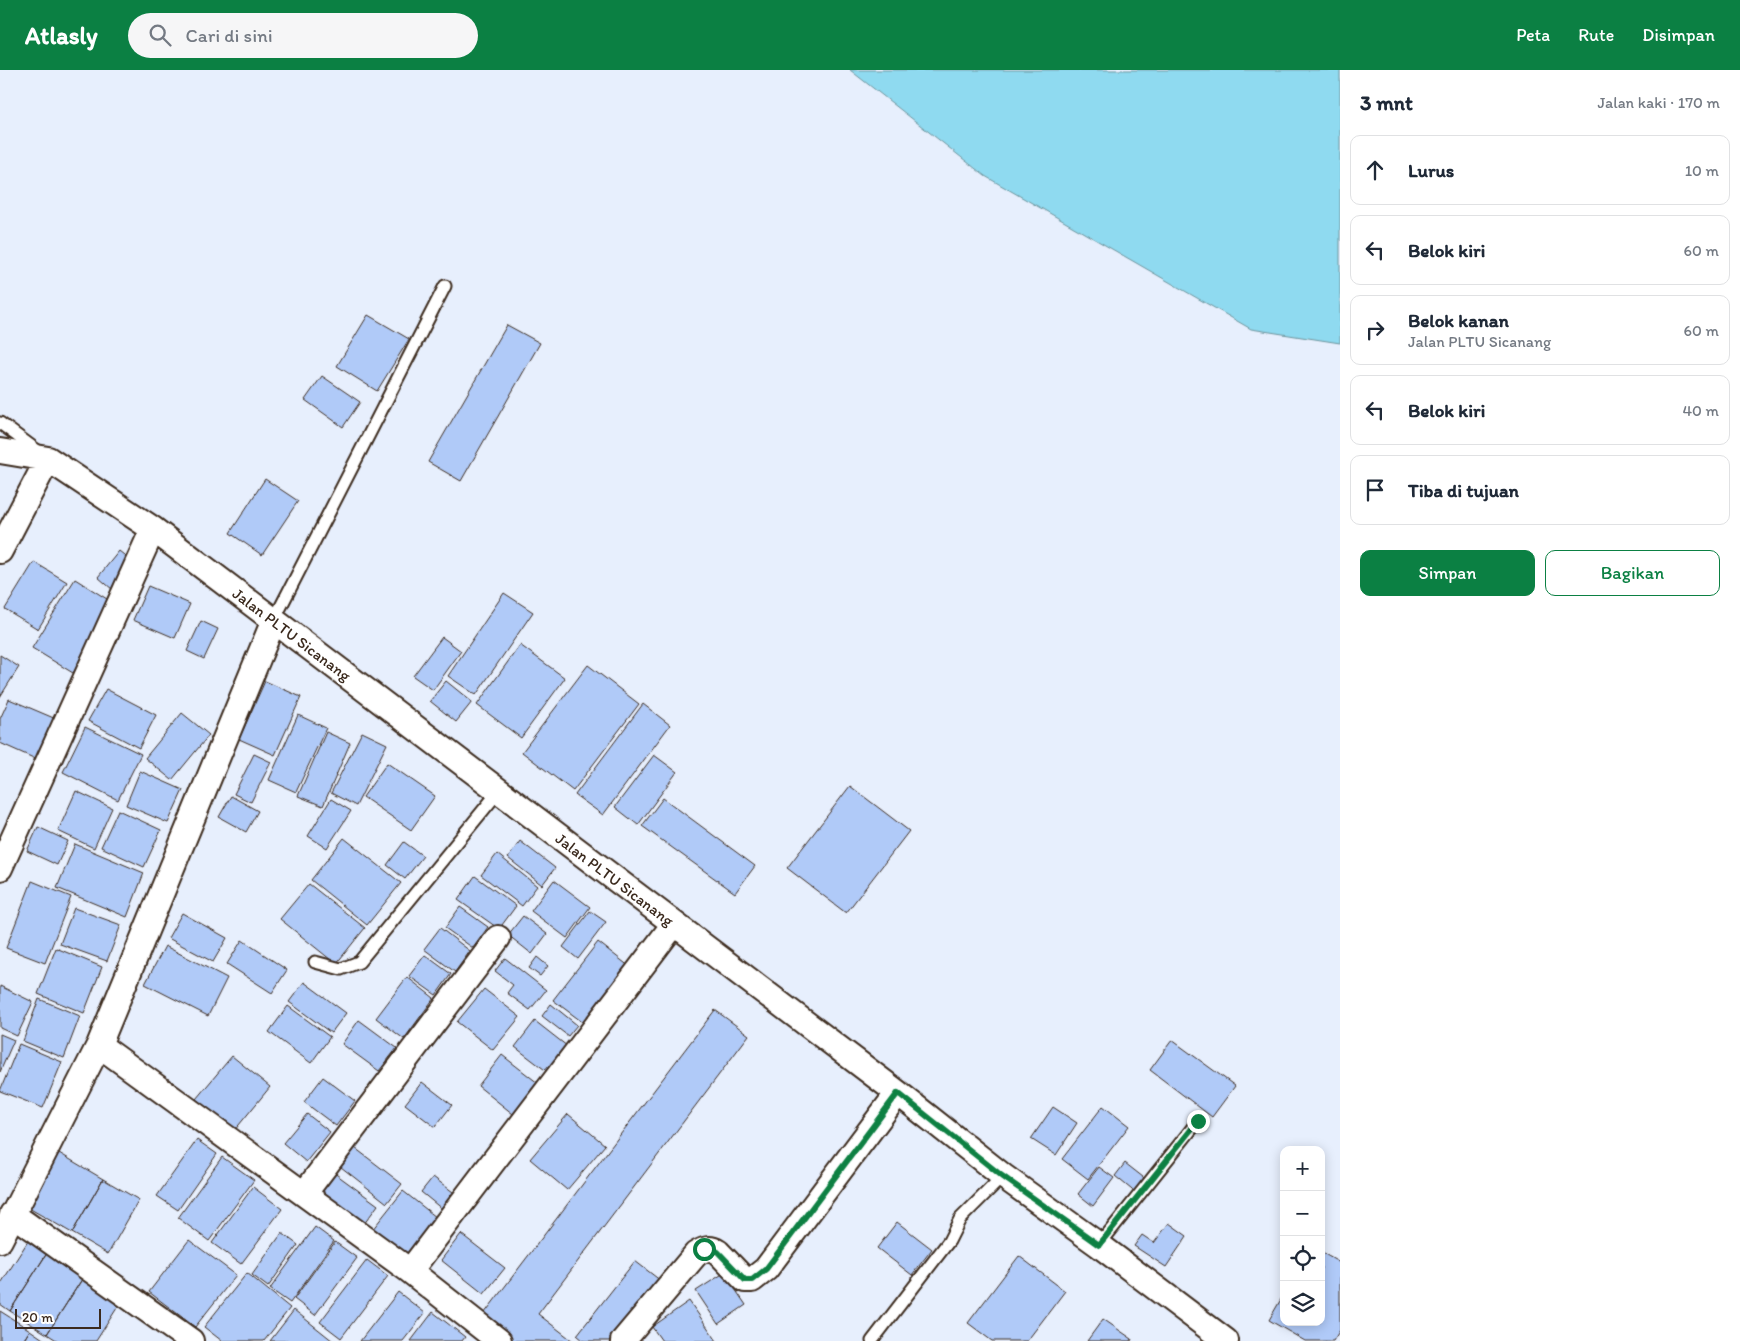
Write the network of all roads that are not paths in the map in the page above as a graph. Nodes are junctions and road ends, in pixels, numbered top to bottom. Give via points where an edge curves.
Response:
1 (445, 286) dead end
2 (0, 423) edge
3 (0, 451) edge
4 (48, 459) junction
5 (153, 530) junction
6 (0, 551) edge
7 (274, 620) junction
8 (499, 791) junction
9 (0, 868) edge
10 (674, 924) junction
11 (498, 938) dead end
12 (315, 962) dead end
13 (99, 1045) junction
14 (898, 1093) junction
15 (1198, 1121) dead end
16 (1002, 1176) junction
17 (304, 1194) junction
18 (12, 1214) junction
19 (0, 1240) edge
20 (1099, 1245) junction
21 (410, 1271) junction
22 (191, 1341) edge
23 (499, 1341) edge
24 (623, 1341) edge
25 (872, 1341) edge
26 (1226, 1341) edge

1 - 7 lane
2 - 4 lane, Jalan PLTU Sicanang
3 - 4 street
4 - 5 street, Jalan PLTU Sicanang
4 - 6 street
5 - 7 street, Jalan PLTU Sicanang
5 - 9 street
7 - 8 street, Jalan PLTU Sicanang
7 - 13 street
8 - 10 street, Jalan PLTU Sicanang
8 - 12 lane via 359,962 341,970
10 - 14 street, Jalan PLTU Sicanang
10 - 21 street
11 - 17 street
13 - 17 street
13 - 18 street
14 - 16 street, Jalan PLTU Sicanang
14 - 24 street via 766,1269 752,1280 745,1280 718,1252 704,1249 696,1254
15 - 20 lane
16 - 20 street, Jalan PLTU Sicanang
16 - 25 lane via 960,1220 949,1241
17 - 21 street
18 - 19 street
18 - 22 street
20 - 26 street, Jalan PLTU Sicanang
21 - 23 street

